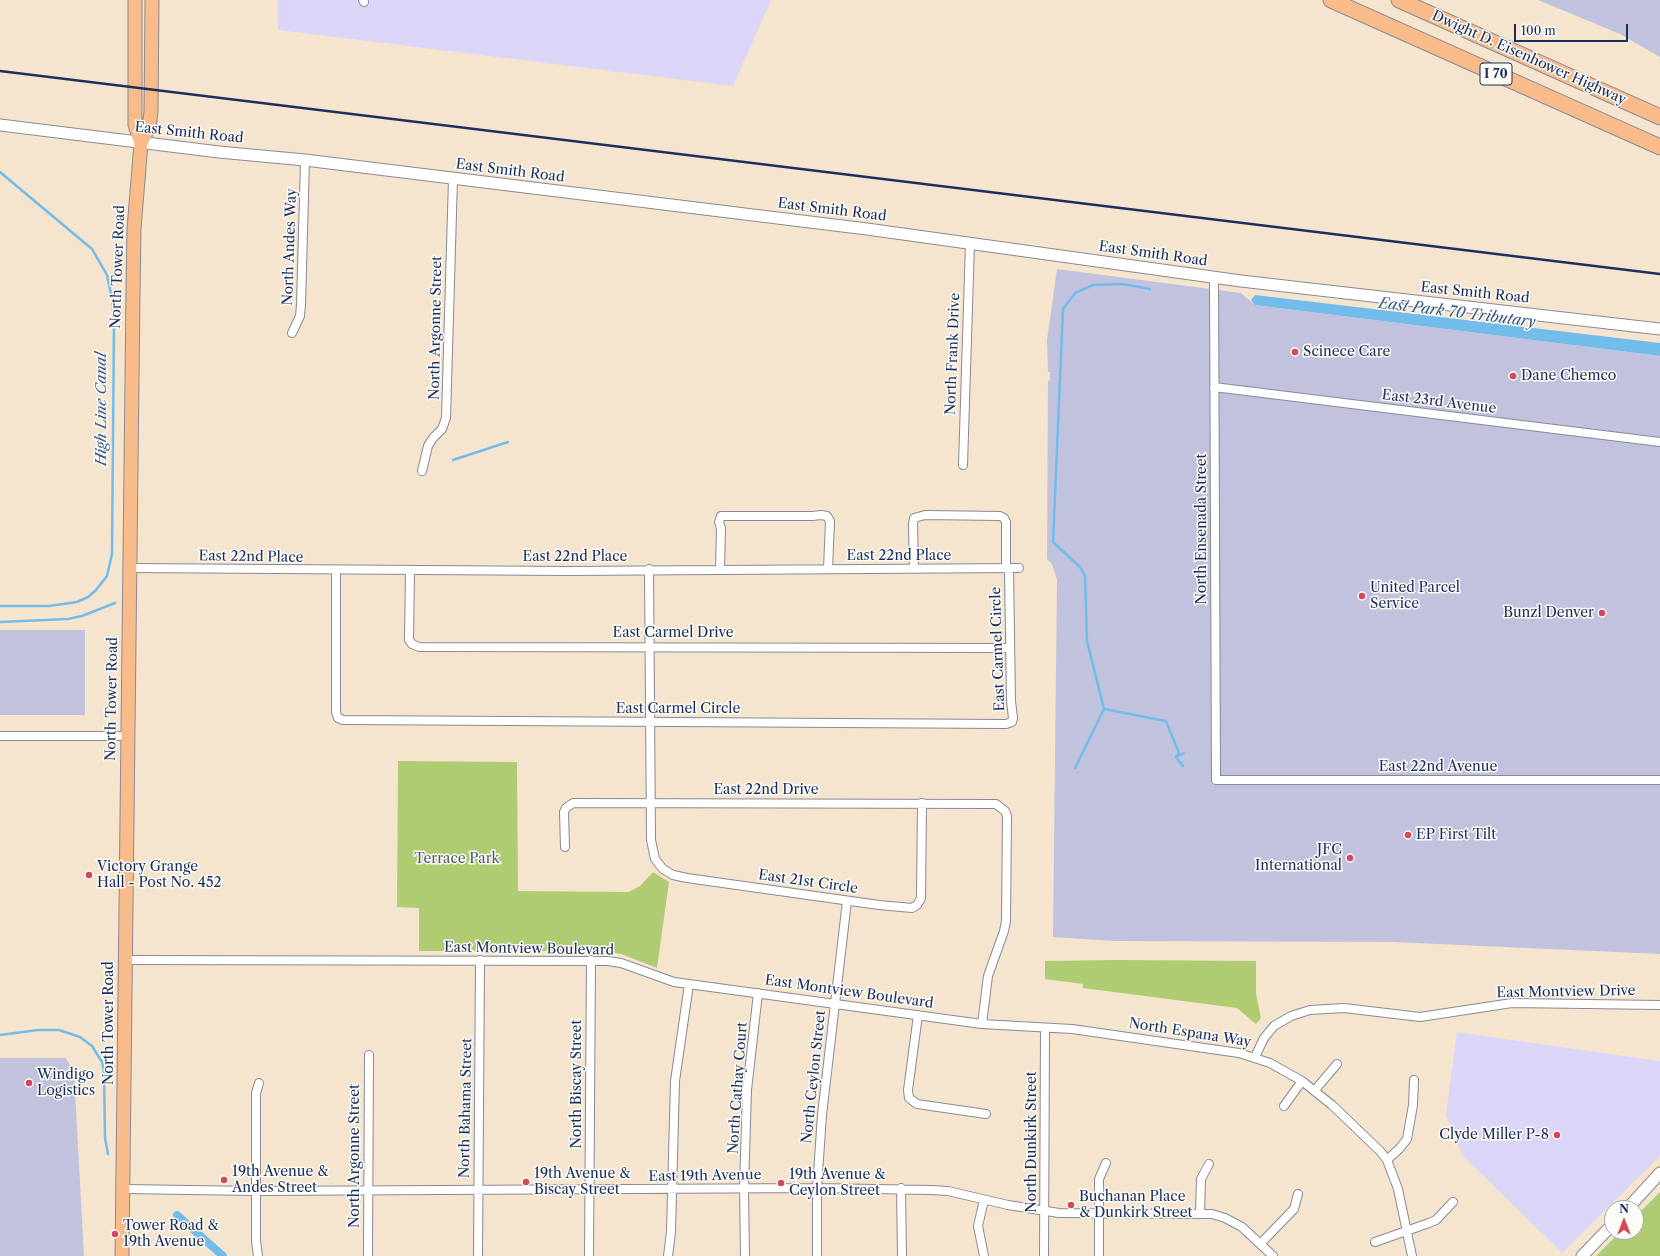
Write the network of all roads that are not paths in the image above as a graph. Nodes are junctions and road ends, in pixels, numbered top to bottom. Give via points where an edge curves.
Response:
1 (135, 0) edge
2 (152, 0) edge
3 (1331, 0) edge
4 (1399, 0) edge
5 (1660, 117) edge
6 (0, 125) edge
7 (141, 143) junction
8 (1660, 147) edge
9 (305, 160) junction
10 (453, 179) junction
11 (970, 243) junction
12 (1214, 278) junction
13 (1660, 329) edge
14 (292, 333) dead end
15 (1214, 387) junction
16 (1660, 442) edge
17 (963, 465) dead end
18 (422, 472) dead end
19 (130, 568) junction
20 (1020, 568) dead end
21 (649, 569) junction
22 (720, 569) junction
23 (828, 569) junction
24 (914, 569) junction
25 (1007, 569) junction
26 (336, 570) junction
27 (410, 570) junction
28 (649, 646) junction
29 (1010, 648) junction
30 (650, 722) junction
31 (0, 736) edge
32 (127, 736) junction
33 (1216, 780) joint
34 (1660, 780) edge
35 (652, 802) junction
36 (922, 804) junction
37 (565, 847) dead end
38 (847, 901) junction
39 (126, 960) junction
40 (480, 960) junction
41 (590, 960) junction
42 (689, 984) junction
43 (758, 993) junction
44 (835, 1003) junction
45 (1660, 1005) edge
46 (918, 1015) junction
47 (982, 1024) junction
48 (1045, 1028) junction
49 (369, 1056) dead end
50 (1255, 1057) junction
51 (1336, 1064) dead end
52 (1414, 1080) dead end
53 (1302, 1081) junction
54 (259, 1083) dead end
55 (1315, 1090) junction
56 (1284, 1106) dead end
57 (986, 1114) dead end
58 (1387, 1160) junction
59 (1106, 1164) dead end
60 (1209, 1164) dead end
61 (1660, 1173) edge
62 (744, 1188) junction
63 (817, 1188) junction
64 (901, 1188) junction
65 (124, 1189) junction
66 (478, 1189) junction
67 (672, 1189) junction
68 (367, 1190) junction
69 (590, 1190) junction
70 (256, 1191) junction
71 (1298, 1194) dead end
72 (984, 1200) junction
73 (1635, 1200) edge
74 (1453, 1202) dead end
75 (1044, 1211) junction
76 (1098, 1213) junction
77 (1200, 1214) junction
78 (1407, 1231) junction
79 (1604, 1233) edge
80 (1375, 1242) dead end
81 (1261, 1243) junction
82 (122, 1256) edge
83 (258, 1256) edge
84 (368, 1256) edge
85 (478, 1256) edge
86 (589, 1256) edge
87 (668, 1256) edge
88 (745, 1256) edge
89 (817, 1256) edge
90 (902, 1256) edge
91 (984, 1256) edge
92 (1044, 1256) edge
93 (1099, 1256) edge
94 (1273, 1256) edge
95 (1412, 1256) edge
96 (1582, 1256) edge

1 - 7 main road, North Tower Road via 135,125
2 - 7 main road, North Tower Road via 151,112 149,128
3 - 8 highway, Dwight D. Eisenhower Highway / I 70
4 - 5 highway, Dwight D. Eisenhower Highway / I 70
6 - 7 street, East Smith Road
7 - 9 street, East Smith Road
7 - 19 main road, North Tower Road via 134,229
9 - 10 street, East Smith Road
9 - 14 street, North Andes Way via 301,306 300,316
10 - 11 street, East Smith Road
10 - 18 street, North Argonne Street via 446,418 442,429 428,446
11 - 12 street, East Smith Road
11 - 17 street, North Frank Drive
12 - 13 street, East Smith Road
12 - 15 street, North Ensenada Street
15 - 16 street, East 23rd Avenue
15 - 33 street, North Ensenada Street
19 - 26 street, East 22nd Place
19 - 32 main road, North Tower Road
20 - 25 street, East 22nd Place
21 - 22 street, East 22nd Place
21 - 27 street, East 22nd Place
21 - 28 street, East 21st Circle
22 - 23 street, East 22nd Place
22 - 23 street via 721,516 821,515 828,516 830,521
23 - 24 street, East 22nd Place
24 - 25 street, East 22nd Place
24 - 25 street, East Carmel Circle via 914,518 925,515 1004,518
25 - 29 street, East Carmel Circle
26 - 27 street, East 22nd Place
26 - 30 street, East Carmel Circle via 336,712 343,720
27 - 28 street, East Carmel Drive via 409,640 419,647
28 - 29 street, East Carmel Drive
28 - 30 street, East 21st Circle
29 - 30 street, East Carmel Circle via 1013,718 1012,722 1006,724
30 - 35 street, East 21st Circle
31 - 32 street
32 - 39 main road, North Tower Road
33 - 34 street, East 22nd Avenue
35 - 36 street, East 22nd Drive
35 - 37 street, East 22nd Drive via 569,805 564,812
35 - 38 street, East 21st Circle via 653,851 660,866 668,872 687,878
36 - 38 street, East 21st Circle via 922,889 917,905 910,908
36 - 47 street, East 22nd Drive via 996,804 1005,810 1006,921 988,976
38 - 44 street, North Ceylon Street
39 - 40 street, East Montview Boulevard
39 - 65 main road, North Tower Road
40 - 41 street, East Montview Boulevard
40 - 66 street, North Bahama Street
41 - 42 street, East Montview Boulevard via 621,963 666,980
41 - 69 street, North Biscay Street
42 - 43 street, East Montview Boulevard
42 - 67 street via 675,1081
43 - 44 street, East Montview Boulevard
43 - 62 street, North Cathay Court via 747,1090
44 - 46 street, East Montview Boulevard
44 - 63 street, North Ceylon Street via 822,1115
45 - 50 street, East Montview Drive via 1512,1003 1420,1018 1344,1008 1310,1010 1274,1026 1264,1038
46 - 47 street, East Montview Boulevard
46 - 57 street via 909,1098 917,1104
47 - 48 street, East Montview Boulevard
48 - 50 street, North Espana Way via 1148,1039
48 - 75 street, North Dunkirk Street
49 - 68 street, North Argonne Street
50 - 53 street, North Espana Way
51 - 55 street
52 - 58 street via 1407,1139
53 - 55 street, North Espana Way
53 - 56 street
54 - 70 street via 256,1093
55 - 58 street, North Espana Way
58 - 78 street, North Espana Way via 1398,1189
59 - 76 street via 1099,1178
60 - 77 street via 1201,1179
61 - 73 street
62 - 63 street, East 19th Avenue
62 - 67 street, East 19th Avenue
62 - 88 street, North Cathay Court
63 - 64 street, East 19th Avenue
63 - 89 street, North Ceylon Street
64 - 72 street, East 19th Avenue via 948,1191
64 - 90 street
65 - 70 street, East 19th Avenue
65 - 82 main road, North Tower Road
66 - 68 street, East 19th Avenue
66 - 69 street, East 19th Avenue
66 - 85 street, North Bahama Street
67 - 69 street, East 19th Avenue
67 - 87 street via 672,1232
68 - 70 street, East 19th Avenue
68 - 84 street, North Argonne Street
69 - 86 street, North Biscay Street
70 - 83 street
71 - 81 street via 1294,1209
72 - 75 street, East 19th Avenue
72 - 91 street via 978,1226
74 - 78 street via 1436,1220
75 - 76 street, East 19th Avenue
75 - 92 street, North Dunkirk Street
76 - 77 street, East 19th Avenue
76 - 93 street
77 - 81 street, East 19th Avenue via 1212,1214 1236,1223
78 - 80 street
78 - 95 street, North Espana Way
79 - 96 street
81 - 94 street, East 19th Avenue

